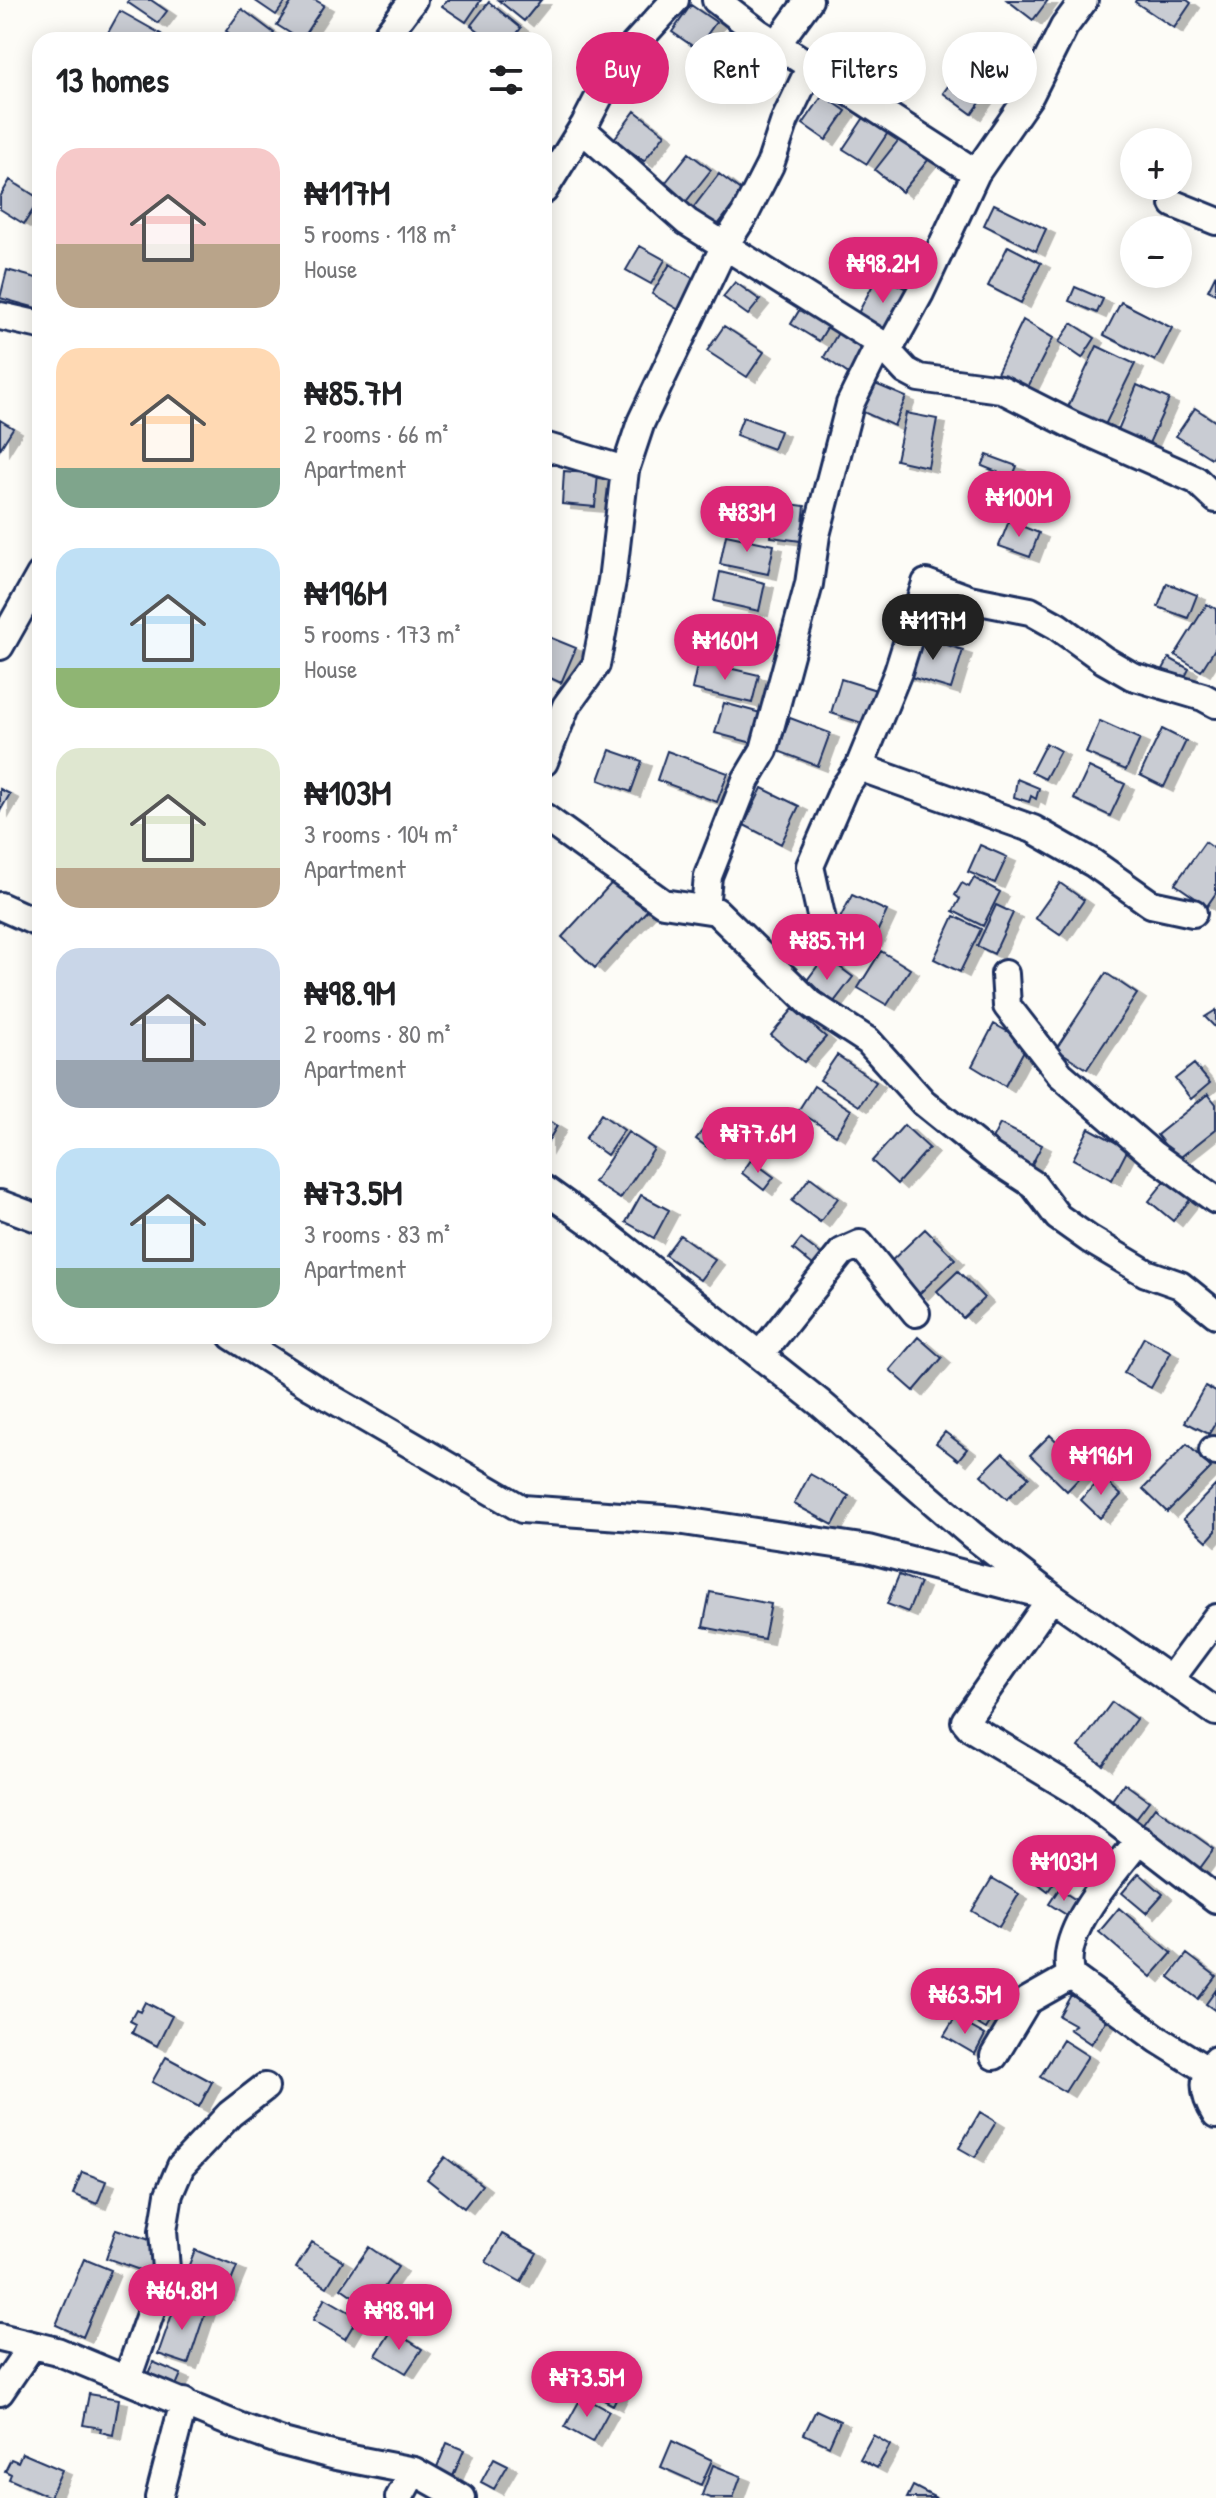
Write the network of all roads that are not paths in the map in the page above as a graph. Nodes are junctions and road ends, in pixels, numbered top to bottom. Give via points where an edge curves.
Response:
1 (413, 0) edge
2 (675, 0) edge
3 (716, 0) edge
4 (809, 0) edge
5 (1084, 0) edge
6 (389, 32) edge
7 (760, 32) edge
8 (786, 32) edge
9 (803, 83) edge
10 (870, 104) edge
11 (582, 129) junction
12 (976, 173) junction
13 (552, 177) edge
14 (1174, 204) dead end
15 (1216, 221) edge
16 (725, 245) junction
17 (0, 316) edge
18 (32, 323) edge
19 (884, 347) junction
20 (552, 448) edge
21 (625, 470) junction
22 (1216, 499) edge
23 (32, 589) edge
24 (0, 646) edge
25 (1216, 704) edge
26 (552, 742) edge
27 (859, 767) junction
28 (552, 823) edge
29 (0, 906) edge
30 (705, 909) junction
31 (1193, 913) dead end
32 (32, 920) edge
33 (822, 920) dead end
34 (1005, 974) dead end
35 (552, 1195) edge
36 (1216, 1200) edge
37 (0, 1204) edge
38 (32, 1216) edge
39 (916, 1313) dead end
40 (1216, 1314) edge
41 (245, 1344) edge
42 (760, 1355) junction
43 (1052, 1597) junction
44 (1216, 1618) edge
45 (1170, 1680) junction
46 (1216, 1712) edge
47 (1140, 1839) junction
48 (1216, 1899) edge
49 (1071, 1976) junction
50 (994, 2056) dead end
51 (1212, 2065) edge
52 (265, 2087) dead end
53 (1216, 2115) edge
54 (0, 2337) edge
55 (32, 2345) junction
56 (127, 2379) junction
57 (0, 2392) edge
58 (184, 2402) junction
59 (414, 2471) junction
60 (159, 2498) edge
61 (399, 2498) edge
62 (462, 2498) edge

1 - 6 street
2 - 11 street via 615,66
3 - 7 street
4 - 8 street
5 - 12 street via 1064,27 1030,95
9 - 16 street via 770,165
10 - 12 street
11 - 13 street
11 - 16 street via 687,222
12 - 19 street via 920,293
14 - 15 street
16 - 19 street
16 - 21 street via 641,422
17 - 18 street
19 - 22 street via 919,378 1001,389 1196,480
19 - 30 street via 850,404 764,750 746,780 708,876
20 - 21 street
21 - 26 street via 596,665 566,706
23 - 24 street
25 - 27 street via 1132,676 1030,611 969,599 926,583 898,672
27 - 31 street via 1033,829 1151,904
27 - 33 street via 844,788 810,866
28 - 30 street via 663,903
29 - 32 street
30 - 40 street via 716,911 811,1004 868,1041 923,1102 1033,1184 1058,1217 1146,1273 1180,1285
34 - 36 street via 1007,1006 1060,1074 1152,1154
35 - 42 street
37 - 38 street
39 - 42 street via 860,1244 842,1252
41 - 43 street via 522,1509 677,1520 868,1549
42 - 43 street
43 - 45 street
43 - 47 street via 965,1721 1076,1791
44 - 45 street
45 - 46 street
47 - 48 street
47 - 49 street via 1074,1934 1066,1961
49 - 50 street via 1027,2001
49 - 51 street via 1159,2040
51 - 53 street via 1204,2089
52 - 56 street via 230,2114 181,2166 169,2194 163,2231 166,2269
54 - 55 street
55 - 56 street
55 - 57 street
56 - 58 street
58 - 59 street via 283,2442
58 - 60 street
59 - 61 street
59 - 62 street

